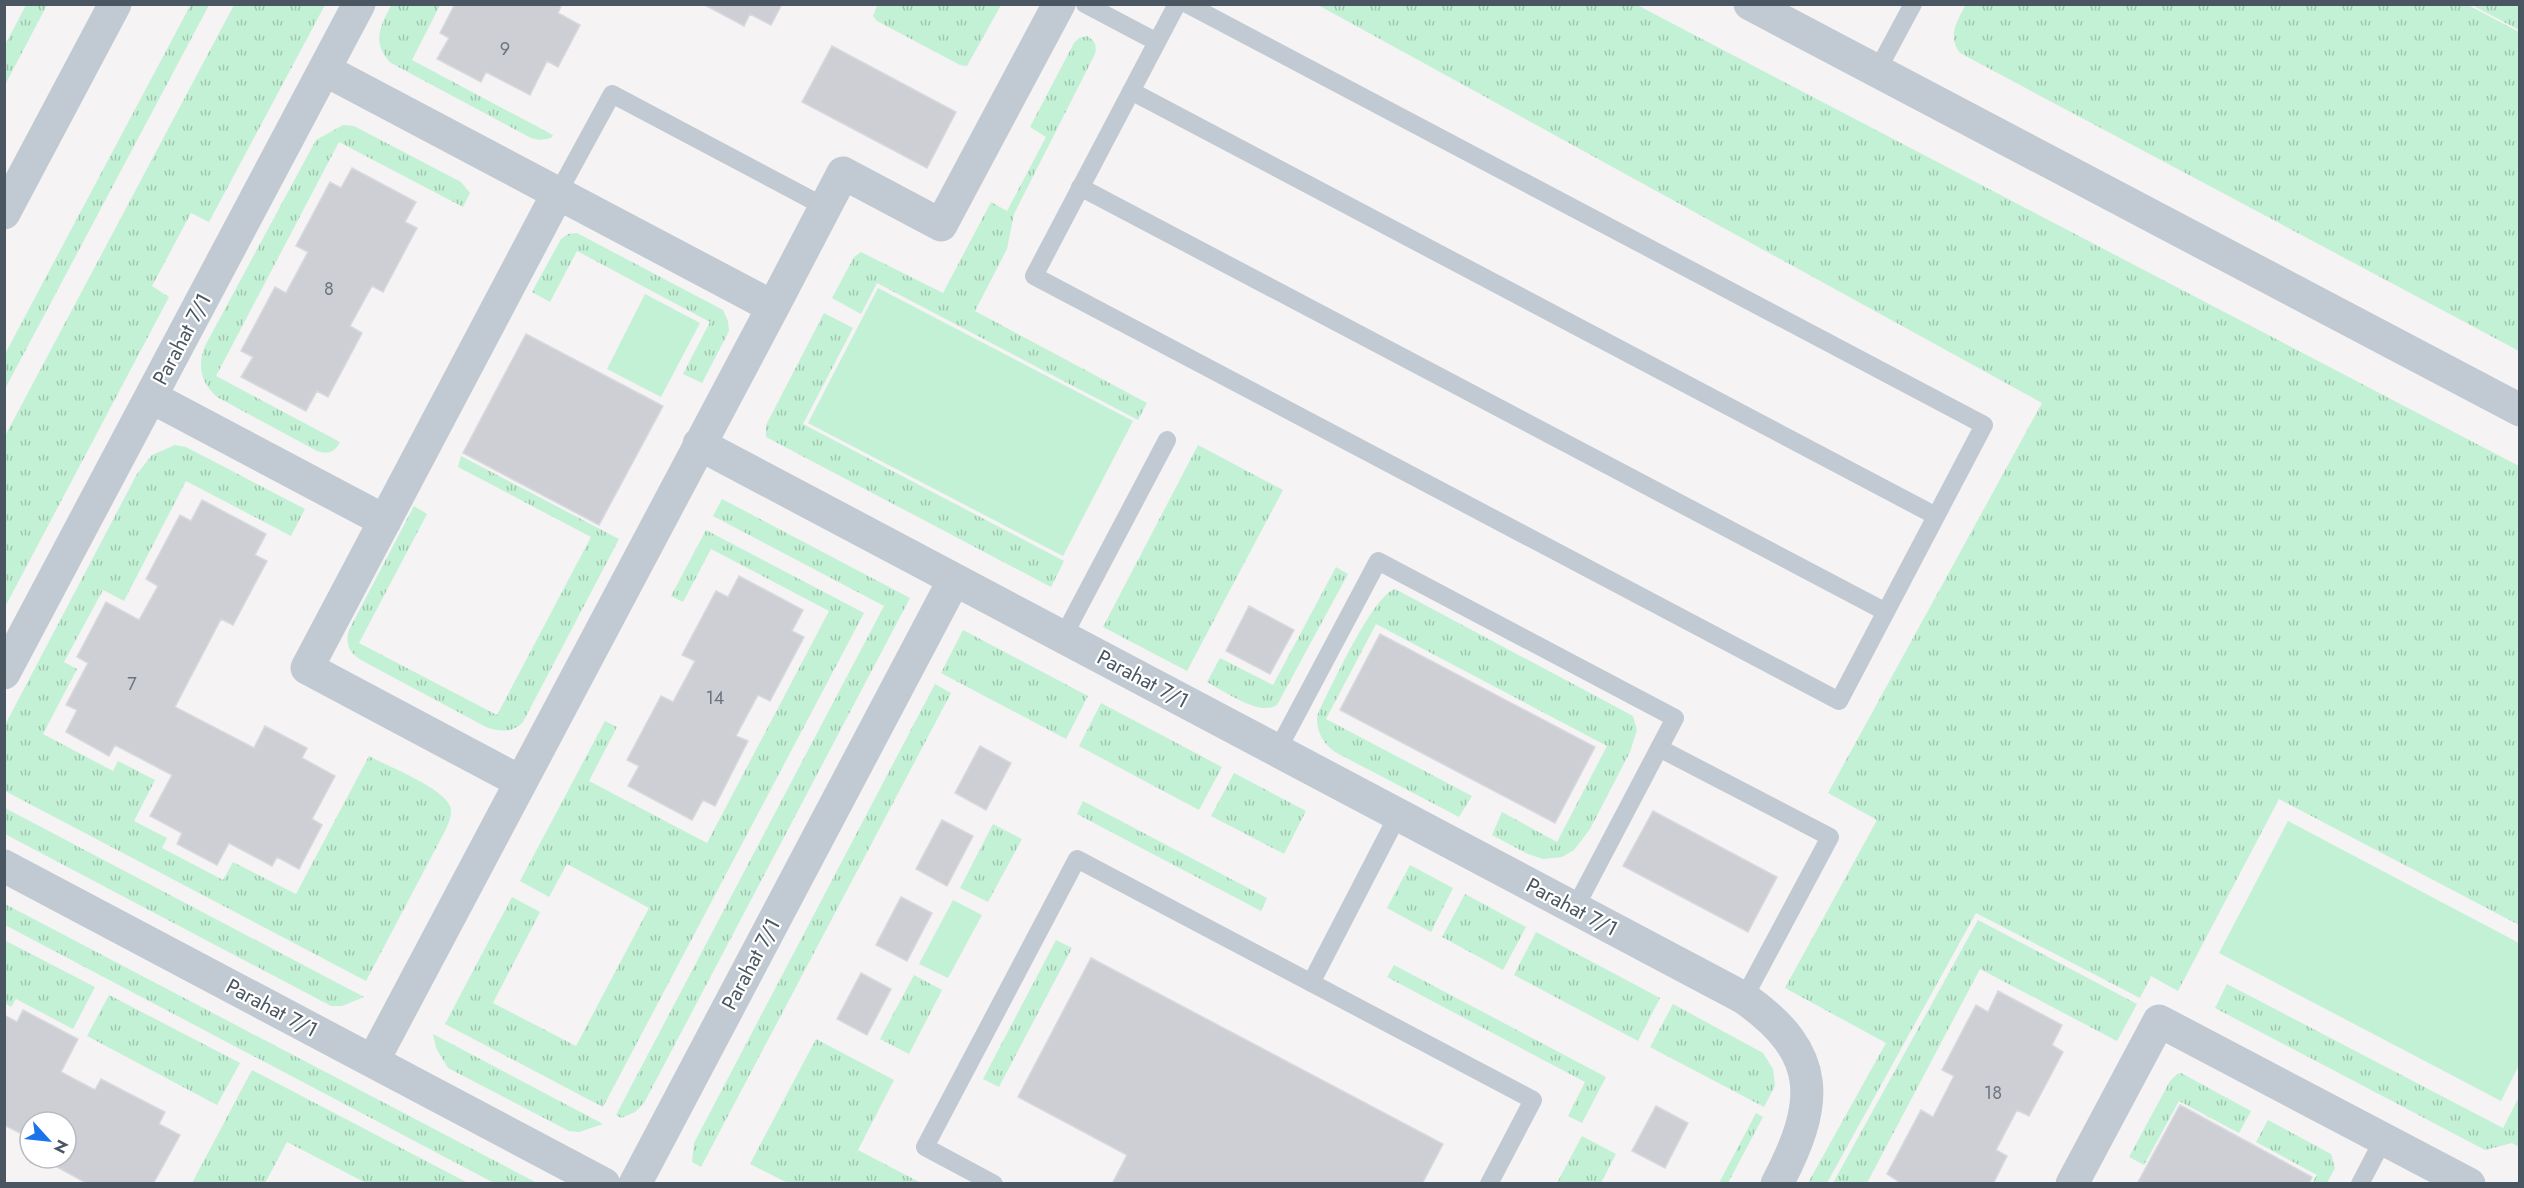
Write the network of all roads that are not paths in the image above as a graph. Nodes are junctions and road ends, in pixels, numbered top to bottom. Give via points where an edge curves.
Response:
1 (115, 4) edge
2 (359, 4) edge
3 (1059, 4) edge
4 (1085, 4) edge
5 (1177, 4) edge
6 (1187, 4) edge
7 (1750, 4) edge
8 (1913, 4) edge
9 (1157, 42) junction
10 (324, 70) junction
11 (1877, 71) junction
12 (1131, 91) junction
13 (1080, 187) junction
14 (558, 193) junction
15 (825, 207) junction
16 (4, 213) edge
17 (773, 307) junction
18 (151, 397) junction
19 (2520, 411) edge
20 (1167, 440) dead end
21 (699, 444) junction
22 (1936, 516) junction
23 (385, 521) junction
24 (954, 580) junction
25 (1886, 612) junction
26 (1063, 637) junction
27 (4, 673) edge
28 (1659, 748) junction
29 (1277, 751) junction
30 (521, 782) junction
31 (1398, 815) junction
32 (4, 866) edge
33 (1575, 908) junction
34 (1311, 983) junction
35 (1744, 998) junction
36 (373, 1061) junction
37 (2384, 1138) junction
38 (604, 1184) edge
39 (634, 1184) edge
40 (994, 1184) edge
41 (1489, 1184) edge
42 (1777, 1184) edge
43 (2072, 1184) edge
44 (2360, 1184) edge
45 (2469, 1184) edge

1 - 16 street
2 - 10 street, Parahat 7/1
3 - 15 street via 941,225 843,173
4 - 9 lane
5 - 9 lane
6 - 22 lane via 1984,425
7 - 11 street
8 - 11 lane
9 - 12 lane
10 - 14 street
10 - 18 street, Parahat 7/1
11 - 19 street
12 - 13 lane
12 - 22 lane
13 - 25 lane
13 - 25 lane via 1034,276 1839,701
14 - 15 lane via 612,94
14 - 17 street
14 - 23 street
15 - 17 street
17 - 21 street
18 - 23 street
18 - 27 street, Parahat 7/1
20 - 26 lane
21 - 24 street
21 - 30 street
22 - 25 lane
23 - 30 street via 307,668
24 - 26 street, Parahat 7/1
24 - 39 street, Parahat 7/1
26 - 29 street, Parahat 7/1
28 - 29 lane via 1675,718 1378,561
28 - 33 lane
28 - 35 lane via 1830,837
29 - 31 street, Parahat 7/1
30 - 36 street
31 - 33 street, Parahat 7/1
31 - 34 lane
32 - 36 street, Parahat 7/1
33 - 35 street, Parahat 7/1
34 - 40 lane via 1077,859 925,1147
34 - 41 lane via 1533,1100
35 - 42 street, Parahat 7/1 via 1768,1015 1786,1035 1807,1081 1808,1102 1801,1133
36 - 38 street, Parahat 7/1
37 - 43 street via 2159,1021
37 - 44 lane
37 - 45 street

